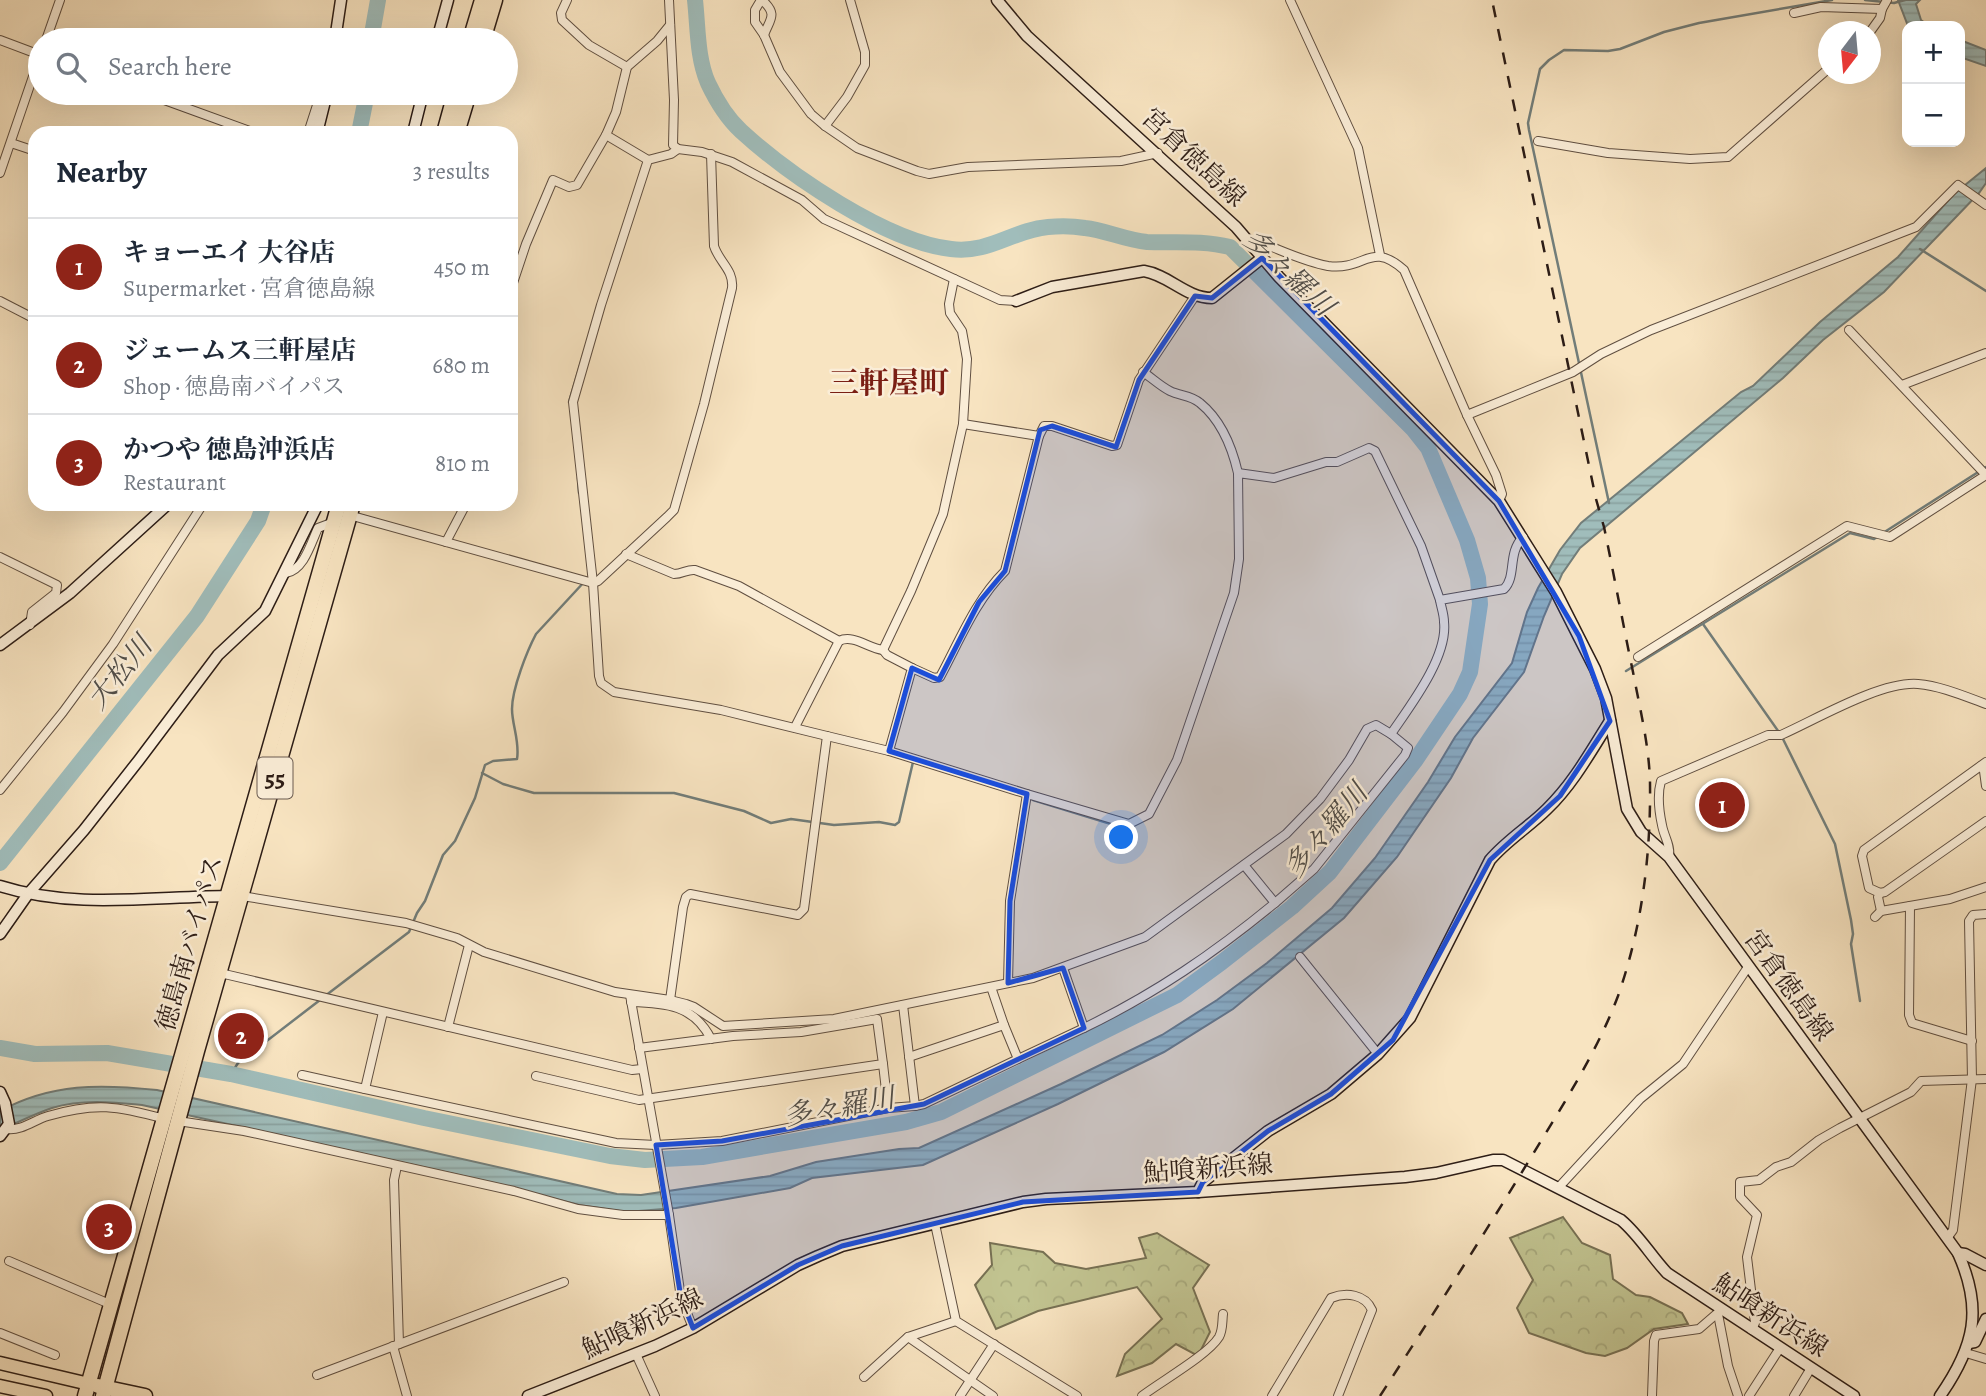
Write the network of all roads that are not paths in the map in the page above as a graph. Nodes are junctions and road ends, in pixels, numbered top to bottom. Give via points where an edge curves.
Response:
1 (60, 0) edge
2 (341, 0) edge
3 (448, 0) edge
4 (482, 0) edge
5 (495, 0) edge
6 (567, 0) edge
7 (669, 0) edge
8 (762, 0) edge
9 (850, 0) edge
10 (997, 0) edge
11 (1290, 0) edge
12 (1885, 5) edge
13 (1794, 13) dead end
14 (1878, 21) edge
15 (670, 25) junction
16 (50, 28) edge
17 (337, 28) edge
18 (440, 28) edge
19 (474, 28) edge
20 (487, 28) edge
21 (764, 35) junction
22 (0, 40) edge
23 (28, 51) edge
24 (627, 67) junction
25 (1818, 79) edge
26 (28, 92) edge
27 (178, 105) edge
28 (317, 105) edge
29 (324, 105) edge
30 (420, 105) edge
31 (452, 105) edge
32 (465, 105) edge
33 (236, 126) edge
34 (310, 126) edge
35 (319, 126) edge
36 (415, 126) edge
37 (446, 126) edge
38 (459, 126) edge
39 (825, 126) junction
40 (606, 135) junction
41 (1538, 141) dead end
42 (11, 143) junction
43 (28, 149) edge
44 (678, 149) junction
45 (1158, 153) junction
46 (711, 154) junction
47 (648, 160) junction
48 (0, 173) edge
49 (1986, 205) edge
50 (1251, 243) junction
51 (1380, 255) junction
52 (1260, 260) junction
53 (518, 268) edge
54 (954, 279) junction
55 (1195, 296) junction
56 (0, 301) edge
57 (1016, 301) joint
58 (28, 315) edge
59 (1849, 330) dead end
60 (1986, 354) edge
61 (1143, 372) junction
62 (1902, 385) junction
63 (1467, 415) junction
64 (963, 424) junction
65 (1039, 436) junction
66 (1984, 472) edge
67 (1238, 473) junction
68 (1499, 500) junction
69 (160, 511) edge
70 (198, 511) edge
71 (315, 511) edge
72 (344, 511) edge
73 (346, 511) edge
74 (356, 511) edge
75 (462, 511) edge
76 (334, 522) junction
77 (1523, 537) junction
78 (446, 542) junction
79 (626, 554) junction
80 (0, 557) edge
81 (286, 573) junction
82 (593, 583) junction
83 (1440, 600) junction
84 (30, 625) junction
85 (839, 641) junction
86 (0, 645) edge
87 (883, 650) junction
88 (1638, 657) dead end
89 (912, 668) junction
90 (1986, 704) edge
91 (1610, 721) junction
92 (795, 727) junction
93 (1391, 734) junction
94 (827, 736) junction
95 (889, 751) junction
96 (1984, 764) edge
97 (1986, 786) edge
98 (0, 790) edge
99 (1027, 794) junction
100 (1986, 821) edge
101 (1669, 858) junction
102 (1244, 866) junction
103 (0, 886) edge
104 (1986, 887) edge
105 (24, 893) junction
106 (1880, 893) junction
107 (235, 896) junction
108 (1275, 903) junction
109 (1910, 906) junction
110 (1986, 914) edge
111 (0, 934) edge
112 (469, 945) junction
113 (1300, 957) dead end
114 (1748, 967) junction
115 (1063, 968) junction
116 (220, 973) junction
117 (1007, 984) junction
118 (991, 987) junction
119 (630, 998) junction
120 (670, 1000) junction
121 (903, 1005) junction
122 (383, 1012) junction
123 (1004, 1025) junction
124 (449, 1027) junction
125 (1084, 1028) junction
126 (711, 1039) junction
127 (1972, 1041) junction
128 (639, 1048) junction
129 (191, 1050) junction
130 (1378, 1054) junction
131 (909, 1057) junction
132 (1018, 1059) junction
133 (883, 1064) junction
134 (642, 1069) junction
135 (302, 1075) dead end
136 (536, 1076) dead end
137 (1972, 1079) junction
138 (1986, 1079) edge
139 (365, 1089) junction
140 (2, 1098) edge
141 (649, 1099) junction
142 (915, 1106) junction
143 (888, 1108) junction
144 (1858, 1117) junction
145 (172, 1118) junction
146 (5, 1130) edge
147 (657, 1148) junction
148 (397, 1166) junction
149 (1559, 1187) junction
150 (1198, 1192) junction
151 (669, 1213) junction
152 (935, 1224) junction
153 (1948, 1237) junction
154 (1958, 1252) junction
155 (9, 1261) dead end
156 (1986, 1265) edge
157 (565, 1282) dead end
158 (112, 1305) junction
159 (1719, 1312) junction
160 (1223, 1314) dead end
161 (1986, 1319) edge
162 (956, 1321) junction
163 (693, 1328) junction
164 (1752, 1330) junction
165 (0, 1333) edge
166 (908, 1337) junction
167 (994, 1344) junction
168 (396, 1345) junction
169 (1780, 1348) junction
170 (1968, 1348) junction
171 (636, 1354) junction
172 (55, 1355) dead end
173 (1986, 1359) edge
174 (0, 1363) edge
175 (1811, 1368) junction
176 (317, 1375) dead end
177 (864, 1377) dead end
178 (969, 1381) junction
179 (0, 1385) edge
180 (87, 1390) edge
181 (104, 1392) edge
182 (46, 1396) edge
183 (145, 1396) edge
184 (407, 1396) edge
185 (528, 1396) edge
186 (655, 1396) edge
187 (960, 1396) edge
188 (993, 1396) edge
189 (1077, 1396) edge
190 (1142, 1396) edge
191 (1272, 1396) edge
192 (1338, 1396) edge
193 (1651, 1396) edge
194 (1738, 1396) edge
195 (1749, 1396) edge
196 (1794, 1396) edge
197 (1854, 1396) edge
198 (1940, 1396) edge

1 - 16 street
2 - 17 main road
3 - 18 main road
4 - 19 highway
5 - 20 highway
6 - 24 street via 562,20 589,46
7 - 15 street
8 - 21 street via 772,20
8 - 21 street via 753,16
9 - 39 street via 865,65
10 - 45 main road, 宮倉徳島線 via 1027,36
11 - 51 street via 1358,148
12 - 13 street
12 - 14 street
15 - 24 street
15 - 44 street via 673,145
21 - 39 street via 780,72
22 - 23 street
24 - 40 street
25 - 41 street via 1728,158 1608,153
26 - 42 street
27 - 33 street
28 - 34 street
29 - 35 main road
30 - 36 main road
31 - 37 highway
32 - 38 highway
39 - 45 street via 857,148 929,174 968,167 1121,161
40 - 47 street
40 - 53 street via 577,186 553,180
42 - 43 street
42 - 48 street
44 - 46 street
44 - 47 street
45 - 50 main road, 宮倉徳島線
46 - 54 street via 802,201 824,219
46 - 79 street via 714,246 730,271 732,288 674,510
47 - 82 street via 573,393
49 - 63 street via 1958,185 1916,227 1651,330 1561,377
50 - 51 street via 1327,266 1347,267
50 - 52 main road, 宮倉徳島線
51 - 63 street via 1405,270
52 - 55 main road via 1212,298
52 - 68 main road, 宮倉徳島線
54 - 57 street via 1000,300
54 - 64 street via 950,313 962,331 967,359
55 - 57 main road via 1144,271 1052,287
55 - 61 street
56 - 58 street
59 - 62 street
60 - 62 street
61 - 65 street via 1117,445 1052,426 1044,426
61 - 67 street via 1172,392 1200,402 1225,435
62 - 66 street
63 - 68 street via 1496,475 1502,494
64 - 65 street
64 - 87 street via 943,514
65 - 89 street via 1005,571 979,602 940,677
66 - 88 street via 1890,537 1847,526
67 - 83 street via 1274,478 1337,462 1369,448 1375,451 1421,546
67 - 99 street via 1239,559 1234,593 1177,760 1149,814 1129,824
68 - 77 main road, 宮倉徳島線
69 - 84 main road
70 - 98 street via 113,644
71 - 81 main road
72 - 76 highway, 徳島南バイパス / 55
73 - 107 highway, 徳島南バイパス / 55
74 - 78 street
75 - 78 street
76 - 81 street via 318,528 299,567
76 - 107 highway, 徳島南バイパス / 55
77 - 83 street via 1515,548 1504,589
77 - 91 main road, 宮倉徳島線 via 1595,670
78 - 82 street
79 - 82 street
79 - 85 street via 674,574 695,570 739,586
80 - 84 street via 57,586 56,593 32,612
81 - 105 main road via 265,611 218,655 84,830
82 - 92 street via 598,676 606,688
83 - 93 street via 1445,623 1436,660
84 - 86 main road
85 - 87 street via 850,639
85 - 92 street
87 - 89 street
89 - 95 street
90 - 101 street via 1934,686 1886,687 1781,736 1768,735 1661,781 1658,793
91 - 101 main road, 宮倉徳島線 via 1626,809 1641,832
91 - 130 main road via 1560,796 1490,860 1410,1018
92 - 94 street
93 - 102 street via 1376,726 1367,729 1320,799 1279,841
93 - 108 street via 1408,748 1405,755 1314,869
94 - 95 street
94 - 120 street via 804,909 798,915 690,894 683,907
95 - 99 street
96 - 97 street
96 - 106 street via 1864,850 1869,888
99 - 117 street via 1010,901
100 - 106 street
101 - 114 main road, 宮倉徳島線
102 - 108 street
102 - 115 street via 1145,937
103 - 105 main road
104 - 109 street
105 - 107 main road via 103,901
105 - 111 main road
106 - 109 street via 1878,914
107 - 112 street via 406,923
107 - 116 highway, 徳島南バイパス / 55
107 - 129 highway, 徳島南バイパス / 55
108 - 125 street via 1167,984
109 - 127 street via 1912,1023
110 - 127 street via 1973,915 1969,921
112 - 119 street
112 - 124 street
113 - 130 street
114 - 144 main road, 宮倉徳島線
114 - 149 street via 1683,1065 1640,1099
115 - 117 street
115 - 125 street
116 - 122 street
116 - 129 highway, 徳島南バイパス / 55
117 - 118 street
118 - 121 street
118 - 123 street
119 - 120 street
119 - 126 street via 687,1010
119 - 128 street
120 - 121 street via 731,1027 811,1022
121 - 131 street
122 - 124 street
122 - 139 street
123 - 131 street
123 - 132 street
124 - 134 street
125 - 132 street
126 - 128 street
126 - 133 street via 801,1032 877,1019
127 - 137 street
128 - 134 street
129 - 145 highway, 徳島南バイパス / 55
130 - 150 main road via 1331,1094 1268,1131 1203,1182
131 - 142 street
132 - 142 street
133 - 141 street
133 - 143 street
134 - 141 street
135 - 139 street
136 - 141 street
137 - 138 street
137 - 144 street via 1922,1081 1911,1092
137 - 153 street via 1953,1230
139 - 147 street via 591,1139
140 - 146 main road
141 - 147 street
142 - 143 street
143 - 147 street via 722,1141
144 - 153 main road, 宮倉徳島線
144 - 164 street via 1759,1180 1740,1182 1740,1197 1757,1215 1748,1257
145 - 146 street via 104,1105
145 - 148 street
145 - 158 highway, 徳島南バイパス / 55
145 - 181 highway, 徳島南バイパス / 55
147 - 151 street
148 - 151 street via 590,1211
148 - 168 street
149 - 150 main road, 鮎喰新浜線 via 1514,1164 1493,1160 1405,1177
149 - 159 main road, 鮎喰新浜線 via 1634,1230 1667,1273
150 - 152 main road, 鮎喰新浜線 via 1046,1199
151 - 163 street via 681,1298
152 - 162 street
152 - 163 main road, 鮎喰新浜線 via 818,1256
153 - 154 main road, 宮倉徳島線
154 - 156 main road
154 - 170 main road, 宮倉徳島線 via 1972,1306
155 - 158 street
157 - 168 street
158 - 180 highway, 徳島南バイパス / 55
159 - 164 main road, 鮎喰新浜線
159 - 193 street via 1699,1329 1656,1335
159 - 194 street
160 - 190 street via 1219,1337 1209,1348
161 - 170 main road
162 - 166 street
162 - 167 street
163 - 171 main road, 鮎喰新浜線
164 - 169 main road, 鮎喰新浜線
165 - 172 street
166 - 177 street
166 - 178 street
167 - 178 street
167 - 189 street
168 - 176 street
168 - 184 street
169 - 175 main road, 鮎喰新浜線
169 - 195 street
170 - 173 street
170 - 198 main road, 宮倉徳島線
171 - 185 main road, 鮎喰新浜線
171 - 186 street
174 - 180 main road
175 - 196 street
175 - 197 main road, 鮎喰新浜線
178 - 187 street
178 - 188 street
179 - 182 main road
180 - 181 highway
181 - 183 highway
191 - 192 street via 1331,1298 1360,1297 1372,1310

